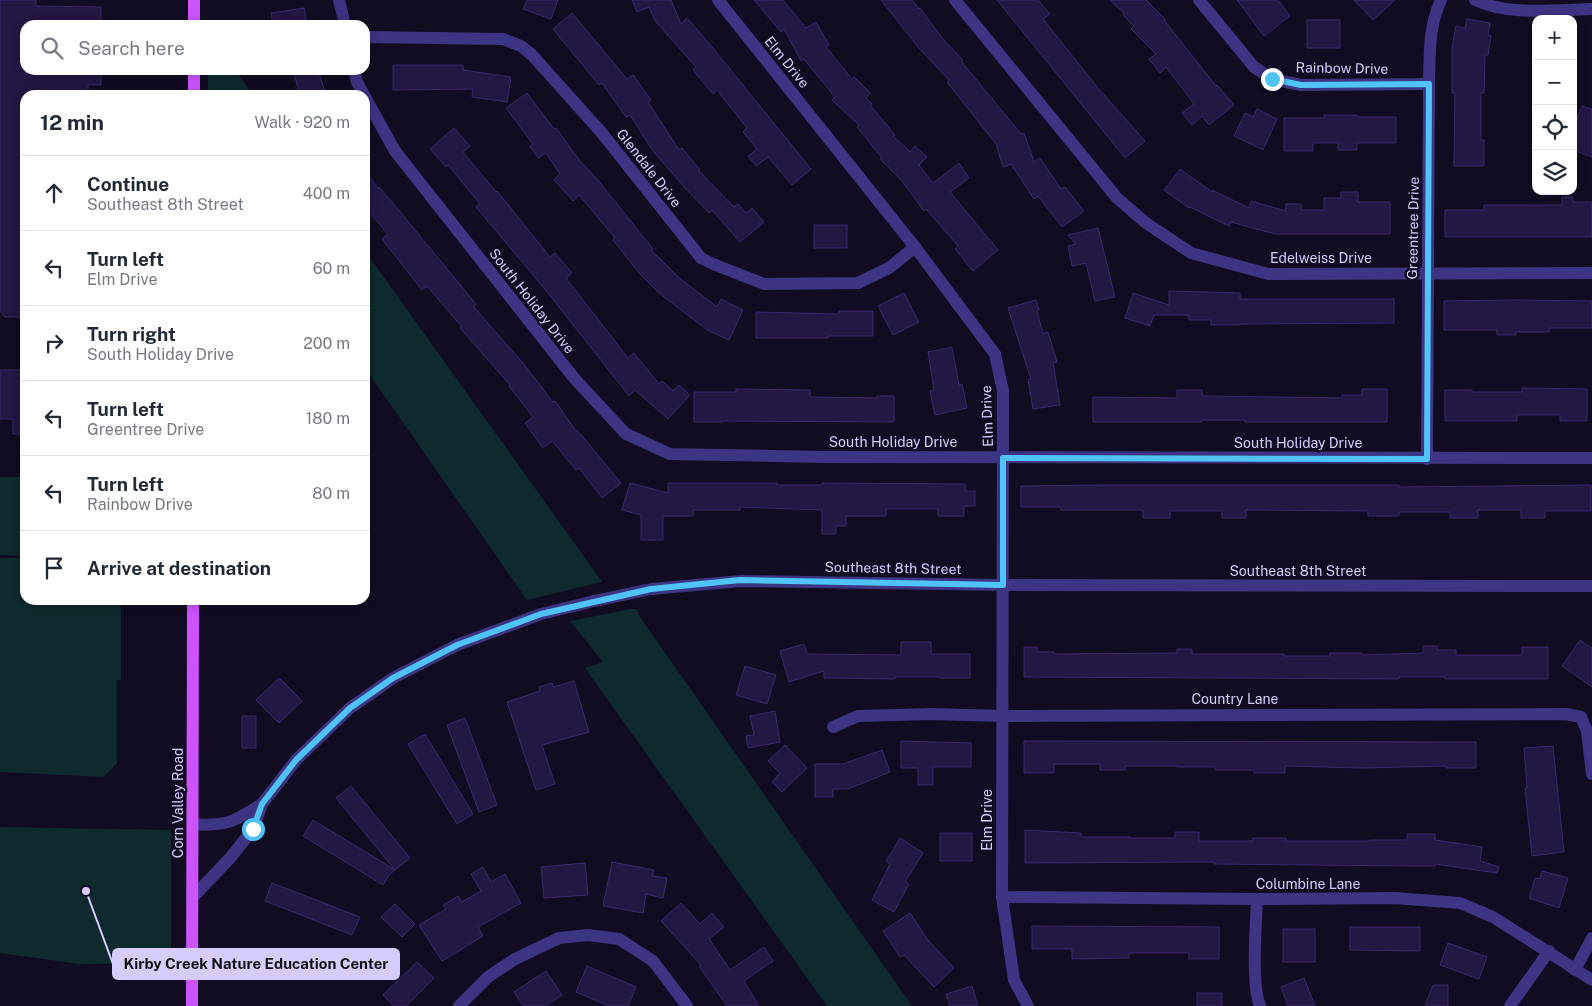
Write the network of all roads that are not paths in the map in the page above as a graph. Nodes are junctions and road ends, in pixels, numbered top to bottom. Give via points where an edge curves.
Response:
1 (194, 0) edge
2 (339, 0) edge
3 (718, 0) edge
4 (955, 0) edge
5 (1199, 0) edge
6 (1441, 0) edge
7 (1475, 0) edge
8 (1592, 9) edge
9 (194, 20) edge
10 (344, 20) edge
11 (370, 37) edge
12 (194, 75) edge
13 (355, 75) edge
14 (1429, 84) junction
15 (194, 90) edge
16 (361, 90) edge
17 (370, 107) edge
18 (915, 246) junction
19 (1427, 272) junction
20 (1592, 273) edge
21 (1003, 458) junction
22 (1592, 458) edge
23 (1427, 459) junction
24 (1003, 585) junction
25 (1592, 586) edge
26 (193, 605) edge
27 (1002, 716) junction
28 (833, 727) dead end
29 (1592, 774) edge
30 (262, 804) junction
31 (193, 824) junction
32 (193, 897) junction
33 (1002, 897) junction
34 (1257, 899) junction
35 (1592, 938) edge
36 (1549, 951) junction
37 (1575, 970) junction
38 (1592, 980) edge
39 (192, 1006) edge
40 (459, 1006) edge
41 (687, 1006) edge
42 (1028, 1006) edge
43 (1260, 1006) edge
44 (1510, 1006) edge

1 - 9 main road
2 - 10 street
3 - 18 street, Elm Drive
4 - 19 street, Edelweiss Drive via 1117,198 1146,223 1191,253 1268,274
5 - 14 street, Rainbow Drive via 1254,67 1272,79 1301,85
6 - 14 street, Greentree Drive via 1433,17
7 - 8 street via 1525,11
11 - 18 street, Glendale Drive via 503,39 521,46 601,132 701,258 764,284 858,283 889,268
12 - 15 main road
13 - 16 street, South Holiday Drive
14 - 19 street, Greentree Drive
17 - 21 street, South Holiday Drive via 395,151 574,378 626,434 670,454
18 - 21 street, Elm Drive via 995,354 1003,391
19 - 20 street, Edelweiss Drive
19 - 23 street, Greentree Drive
21 - 23 street, South Holiday Drive
21 - 24 street, Elm Drive
22 - 23 street, South Holiday Drive
24 - 25 street, Southeast 8th Street
24 - 27 street, Elm Drive
24 - 30 street, Southeast 8th Street via 740,580 651,589 541,614 457,645 393,678 333,724 296,760
26 - 31 main road, Corn Valley Road
27 - 28 street, Country Lane via 858,716
27 - 29 street, Country Lane via 1566,714 1581,717 1587,731
27 - 33 street, Elm Drive
30 - 31 street, Southeast 8th Street via 225,824
30 - 32 street, Southeast 8th Street via 253,829
31 - 32 main road, Corn Valley Road
32 - 39 main road, Corn Valley Road
33 - 34 street, Columbine Lane
33 - 42 street, Elm Drive via 1014,980
34 - 36 street, Columbine Lane via 1395,898 1460,903 1493,917
34 - 43 street via 1256,970
35 - 37 street
36 - 37 street, Columbine Lane
36 - 44 street
37 - 38 street, Columbine Lane
40 - 41 street via 488,977 515,959 559,938 588,935 618,939 653,961

